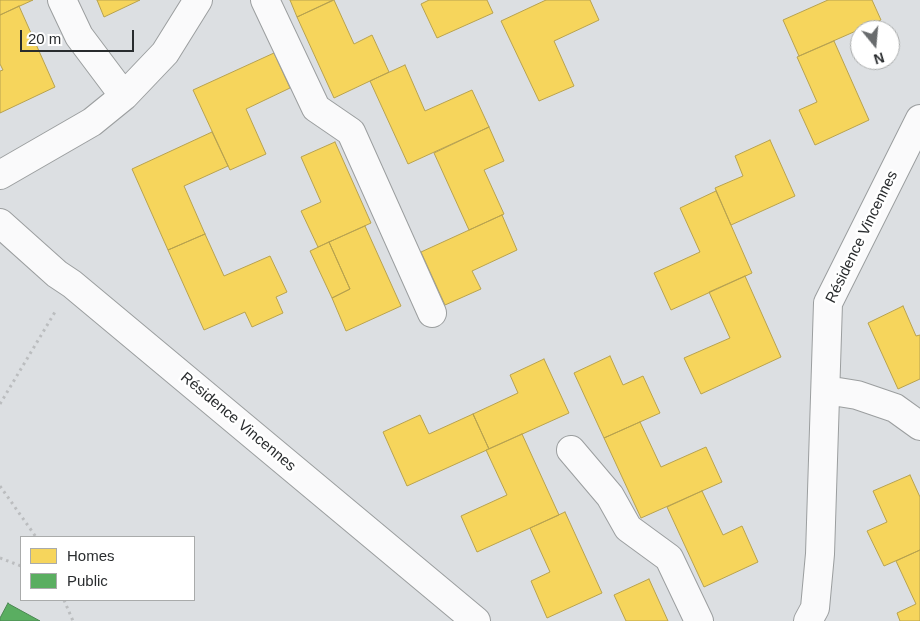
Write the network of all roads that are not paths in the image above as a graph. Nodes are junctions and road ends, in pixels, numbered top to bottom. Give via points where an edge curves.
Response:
1 (62, 0) edge
2 (198, 0) edge
3 (265, 0) edge
4 (124, 96) junction
5 (920, 119) edge
6 (0, 175) edge
7 (0, 223) edge
8 (432, 313) dead end
9 (826, 390) junction
10 (920, 426) edge
11 (570, 450) dead end
12 (476, 621) edge
13 (699, 621) edge
14 (808, 621) edge

1 - 4 street via 79,36
2 - 4 street via 165,52
3 - 8 street via 316,108 351,132
4 - 6 street via 92,122
5 - 9 street, Résidence Vincennes via 828,303
7 - 12 street, Résidence Vincennes via 57,274
9 - 10 street via 857,395 895,408
9 - 14 street, Résidence Vincennes via 820,554 815,608
11 - 13 street via 610,496 628,528 669,558

